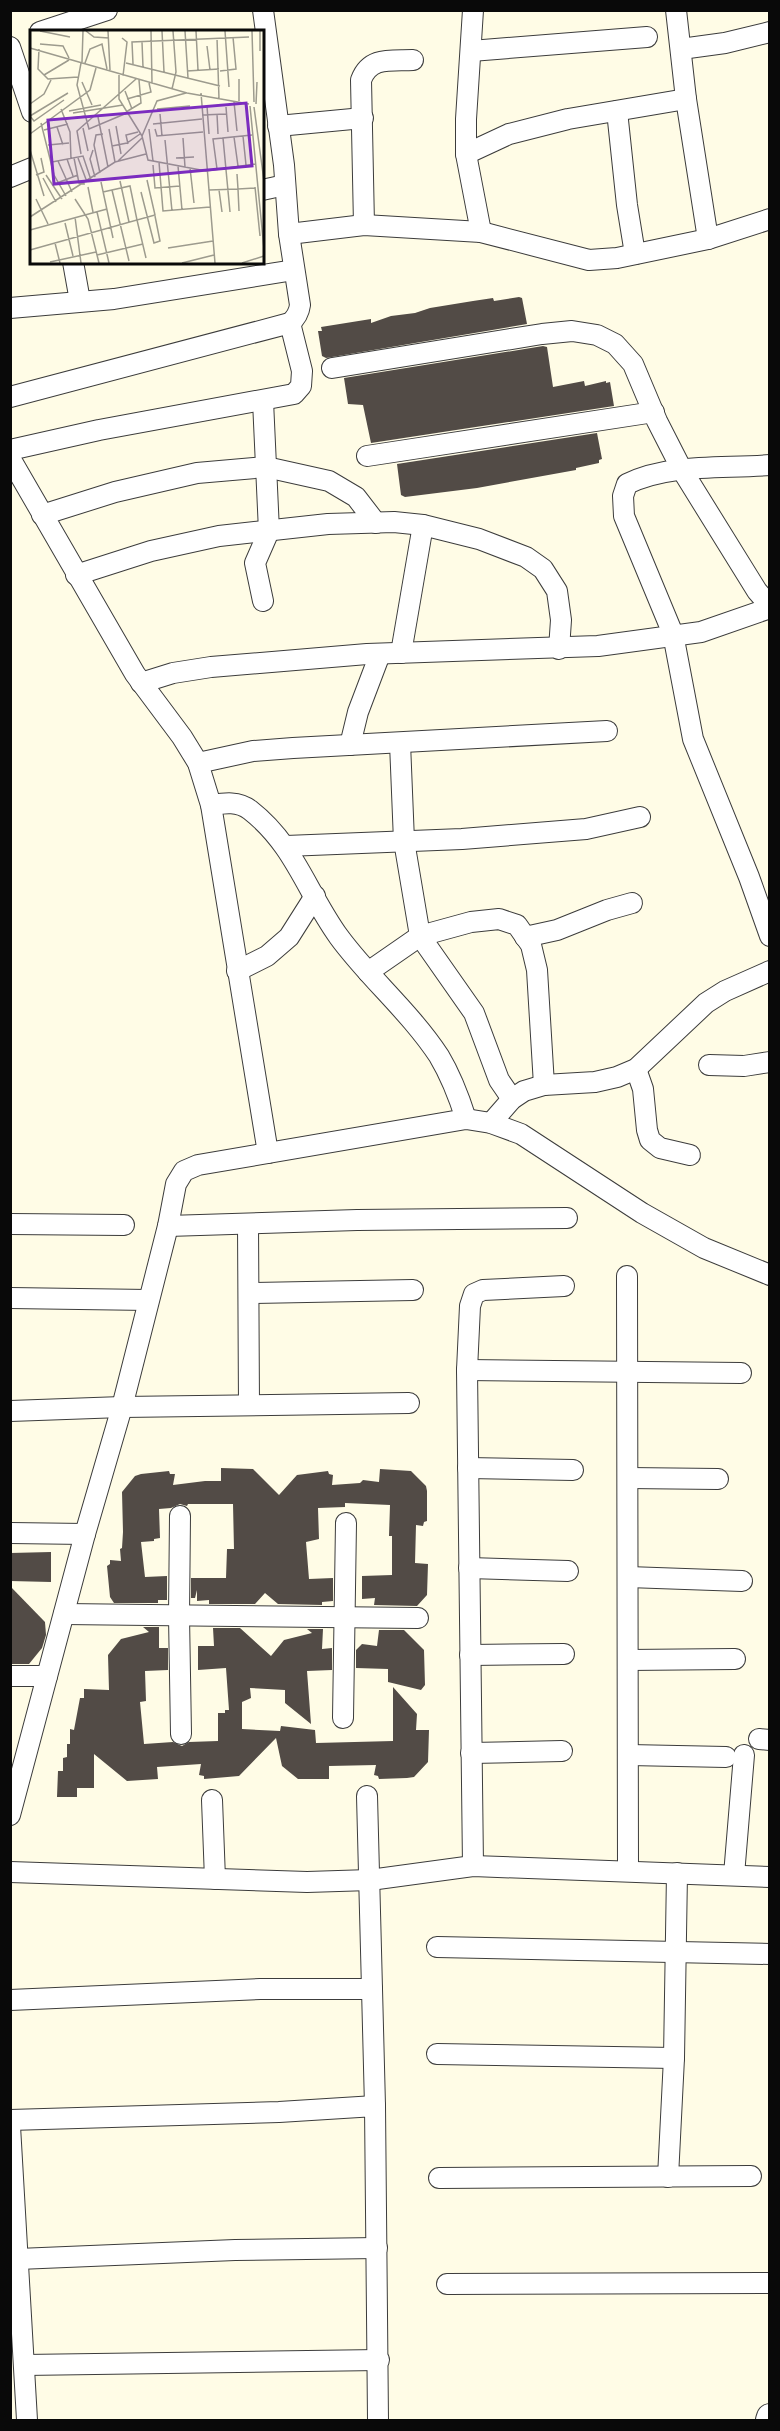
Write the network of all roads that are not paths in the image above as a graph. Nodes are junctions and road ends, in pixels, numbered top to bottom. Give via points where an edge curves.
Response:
1 (106, 10) edge
2 (263, 10) edge
3 (473, 10) edge
4 (676, 10) edge
5 (46, 30) edge
6 (770, 32) edge
7 (30, 35) edge
8 (647, 37) dead end
9 (10, 42) edge
10 (10, 47) edge
11 (681, 49) junction
12 (471, 51) junction
13 (413, 60) dead end
14 (267, 74) edge
15 (687, 99) junction
16 (30, 106) edge
17 (617, 111) junction
18 (363, 118) junction
19 (278, 126) junction
20 (466, 153) junction
21 (30, 169) edge
22 (10, 177) edge
23 (285, 185) junction
24 (264, 190) edge
25 (770, 219) edge
26 (364, 225) junction
27 (481, 232) junction
28 (289, 234) junction
29 (708, 239) junction
30 (635, 254) junction
31 (74, 264) edge
32 (294, 270) junction
33 (80, 301) junction
34 (10, 308) edge
35 (290, 323) junction
36 (332, 368) dead end
37 (10, 397) edge
38 (263, 400) junction
39 (654, 412) junction
40 (10, 450) edge
41 (367, 456) dead end
42 (10, 458) edge
43 (770, 465) edge
44 (266, 466) junction
45 (682, 470) junction
46 (42, 515) junction
47 (376, 523) junction
48 (423, 525) junction
49 (269, 531) junction
50 (76, 575) junction
51 (263, 601) dead end
52 (770, 607) edge
53 (673, 634) junction
54 (559, 649) junction
55 (401, 653) junction
56 (380, 654) junction
57 (141, 683) junction
58 (607, 731) dead end
59 (400, 743) junction
60 (350, 745) junction
61 (198, 763) junction
62 (211, 805) junction
63 (640, 817) dead end
64 (404, 841) junction
65 (286, 846) junction
66 (315, 896) junction
67 (632, 903) dead end
68 (420, 936) junction
69 (770, 936) edge
70 (525, 937) junction
71 (237, 971) junction
72 (770, 971) edge
73 (368, 972) junction
74 (770, 1062) edge
75 (709, 1065) dead end
76 (636, 1069) junction
77 (544, 1085) junction
78 (512, 1099) junction
79 (466, 1119) junction
80 (491, 1123) junction
81 (268, 1153) junction
82 (690, 1155) dead end
83 (567, 1218) dead end
84 (10, 1224) edge
85 (248, 1224) junction
86 (124, 1226) dead end
87 (168, 1226) junction
88 (770, 1275) edge
89 (627, 1276) dead end
90 (564, 1286) dead end
91 (414, 1290) dead end
92 (249, 1293) junction
93 (10, 1298) edge
94 (148, 1299) junction
95 (467, 1370) junction
96 (628, 1371) junction
97 (741, 1373) dead end
98 (409, 1403) dead end
99 (249, 1404) junction
100 (122, 1407) junction
101 (10, 1412) edge
102 (468, 1468) junction
103 (573, 1470) dead end
104 (628, 1479) junction
105 (718, 1479) dead end
106 (180, 1516) dead end
107 (346, 1523) dead end
108 (10, 1533) edge
109 (85, 1534) junction
110 (469, 1568) junction
111 (568, 1571) dead end
112 (628, 1577) junction
113 (742, 1581) dead end
114 (64, 1614) junction
115 (179, 1616) junction
116 (345, 1617) junction
117 (418, 1618) dead end
118 (564, 1654) dead end
119 (470, 1655) junction
120 (735, 1659) dead end
121 (628, 1660) junction
122 (10, 1676) edge
123 (47, 1676) junction
124 (343, 1718) dead end
125 (181, 1734) dead end
126 (562, 1751) dead end
127 (471, 1753) junction
128 (629, 1755) junction
129 (367, 1797) dead end
130 (212, 1800) dead end
131 (10, 1815) edge
132 (473, 1866) junction
133 (628, 1871) junction
134 (10, 1872) edge
135 (677, 1873) junction
136 (734, 1875) junction
137 (770, 1877) edge
138 (215, 1879) junction
139 (370, 1880) junction
140 (437, 1947) dead end
141 (677, 1953) junction
142 (770, 1954) edge
143 (372, 1989) junction
144 (10, 2000) edge
145 (437, 2054) dead end
146 (674, 2058) junction
147 (375, 2106) junction
148 (10, 2120) edge
149 (10, 2126) edge
150 (751, 2176) dead end
151 (668, 2177) junction
152 (439, 2178) dead end
153 (377, 2248) junction
154 (18, 2259) junction
155 (770, 2283) edge
156 (447, 2284) dead end
157 (379, 2360) junction
158 (24, 2365) junction
159 (27, 2421) edge
160 (378, 2421) edge

1 - 5 street
2 - 14 street
3 - 12 street
4 - 11 street
6 - 11 street
7 - 9 street
8 - 12 street
10 - 16 street
11 - 15 street
12 - 20 street
13 - 18 street via 374,63 366,68 361,80
14 - 19 street
15 - 17 street
15 - 29 street
17 - 20 street via 509,134
17 - 30 street
18 - 19 street
18 - 26 street
19 - 23 street
20 - 27 street
21 - 22 street
23 - 24 street
23 - 28 street
25 - 29 street
26 - 27 street
26 - 28 street
27 - 30 street via 589,260
28 - 32 street
29 - 30 street
31 - 33 street
32 - 33 street
32 - 35 street via 299,312
33 - 34 street
35 - 37 street
35 - 38 street via 302,386 294,394
36 - 39 street via 542,334 597,335 615,344 633,364
38 - 40 street
38 - 44 street
39 - 41 street
39 - 45 street
42 - 46 street
43 - 45 street
44 - 46 street via 197,473 115,492
44 - 47 street via 329,481 356,497
44 - 49 street
45 - 52 street
45 - 53 street via 642,477 627,484 622,496 624,516
46 - 50 street
47 - 48 street
47 - 49 street
48 - 54 street via 479,539 526,557 543,570 557,591
48 - 55 street
49 - 50 street via 219,536 151,551
49 - 51 street via 255,563
50 - 57 street
52 - 53 street via 701,632
53 - 54 street
53 - 69 street via 693,739
54 - 55 street
55 - 56 street
56 - 57 street via 211,667
56 - 60 street via 357,712
57 - 61 street
58 - 59 street
59 - 60 street
59 - 64 street
60 - 61 street via 253,751
61 - 62 street
62 - 65 street via 231,802 247,808
62 - 71 street
63 - 64 street via 586,830
64 - 65 street
64 - 68 street
65 - 66 street
66 - 71 street via 290,937 267,956
66 - 73 street via 338,936
67 - 70 street via 557,930
68 - 70 street via 499,919 517,925
68 - 73 street
68 - 78 street via 474,1013 499,1080
70 - 77 street via 537,970
71 - 81 street
72 - 76 street via 706,1003
73 - 79 street via 438,1056 455,1086
74 - 75 street
76 - 77 street via 595,1082
76 - 82 street via 651,1140 660,1148
77 - 78 street
78 - 80 street
79 - 80 street
79 - 81 street
80 - 88 street via 521,1134 642,1213 704,1248
81 - 87 street via 184,1171 176,1184
83 - 85 street
84 - 86 street
85 - 87 street
85 - 92 street
87 - 94 street
89 - 96 street
90 - 95 street via 483,1290 474,1294
91 - 92 street
92 - 99 street
93 - 94 street
94 - 100 street
95 - 96 street
95 - 102 street
96 - 97 street
96 - 104 street
98 - 99 street
99 - 100 street
100 - 101 street
100 - 109 street
102 - 103 street
102 - 110 street
104 - 105 street
104 - 112 street
106 - 115 street
107 - 116 street
108 - 109 street
109 - 114 street
110 - 111 street
110 - 119 street
112 - 113 street
112 - 121 street
114 - 115 street
114 - 123 street
115 - 116 street
115 - 125 street
116 - 117 street
116 - 124 street
118 - 119 street
119 - 127 street
120 - 121 street
121 - 128 street
122 - 123 street
123 - 131 street
126 - 127 street
127 - 132 street
128 - 133 street
128 - 136 street via 735,1756
129 - 139 street
130 - 138 street
132 - 133 street
132 - 139 street
133 - 135 street
134 - 138 street
135 - 136 street
135 - 141 street
136 - 137 street
138 - 139 street
139 - 143 street
140 - 141 street
141 - 142 street
141 - 146 street
143 - 144 street via 260,1989
143 - 147 street
145 - 146 street
146 - 151 street
147 - 148 street
147 - 153 street
149 - 154 street
150 - 151 street
151 - 152 street
153 - 154 street
153 - 157 street
154 - 158 street
155 - 156 street
157 - 158 street
157 - 160 street
158 - 159 street

